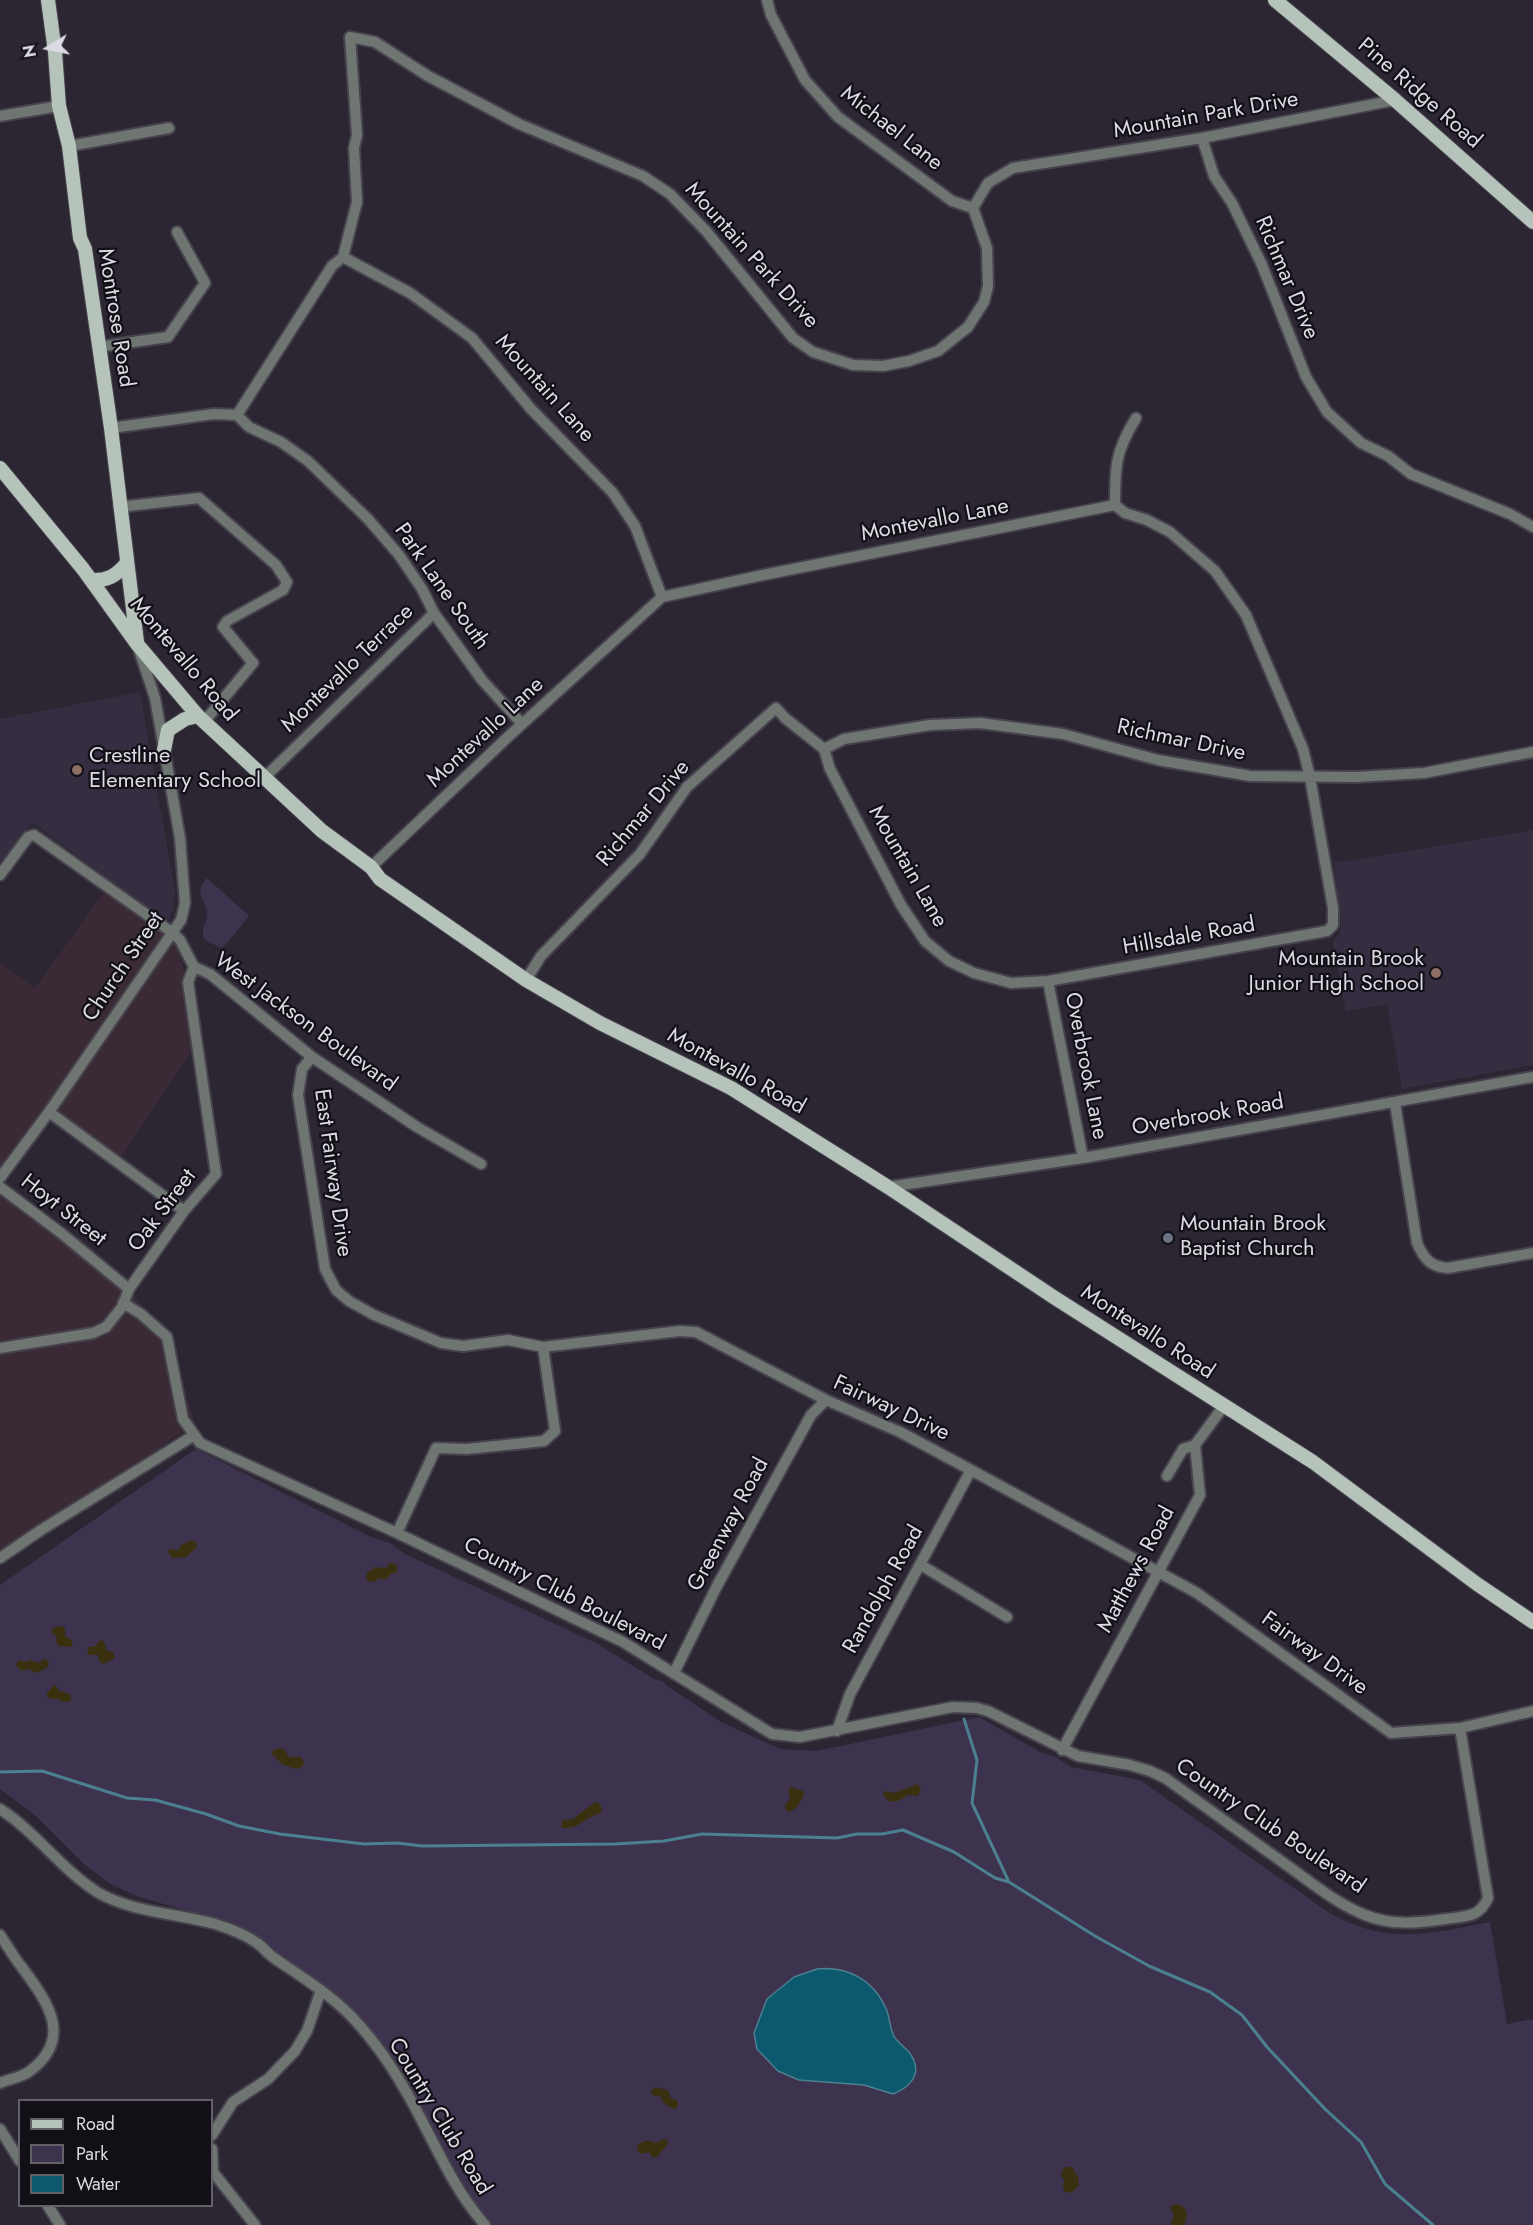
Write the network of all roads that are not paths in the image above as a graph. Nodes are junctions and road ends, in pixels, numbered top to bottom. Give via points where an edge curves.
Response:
1 (48, 0) edge
2 (768, 0) edge
3 (1275, 0) edge
4 (1395, 100) junction
5 (59, 106) junction
6 (0, 116) edge
7 (169, 128) dead end
8 (1202, 138) junction
9 (69, 146) junction
10 (973, 208) junction
11 (1533, 222) edge
12 (177, 232) dead end
13 (343, 257) junction
14 (98, 347) junction
15 (237, 415) junction
16 (1136, 418) dead end
17 (111, 428) junction
18 (0, 468) edge
19 (1115, 506) junction
20 (120, 507) junction
21 (1533, 526) edge
22 (126, 564) junction
23 (91, 580) junction
24 (662, 597) junction
25 (434, 613) junction
26 (137, 644) junction
27 (776, 708) joint
28 (201, 719) junction
29 (522, 724) junction
30 (824, 749) junction
31 (164, 750) junction
32 (1533, 752) edge
33 (1310, 777) junction
34 (264, 778) junction
35 (371, 867) junction
36 (0, 875) edge
37 (173, 933) junction
38 (194, 967) junction
39 (526, 980) junction
40 (1048, 981) junction
41 (312, 1057) junction
42 (1533, 1077) edge
43 (1395, 1103) junction
44 (49, 1112) junction
45 (1083, 1158) junction
46 (481, 1164) dead end
47 (0, 1178) edge
48 (0, 1187) edge
49 (888, 1187) junction
50 (184, 1211) junction
51 (1533, 1253) edge
52 (129, 1289) junction
53 (123, 1303) junction
54 (543, 1347) junction
55 (0, 1348) edge
56 (826, 1400) junction
57 (1223, 1407) junction
58 (194, 1436) junction
59 (1195, 1445) junction
60 (971, 1470) junction
61 (1167, 1476) dead end
62 (397, 1533) junction
63 (0, 1558) edge
64 (921, 1565) junction
65 (1157, 1572) junction
66 (1007, 1617) dead end
67 (1532, 1619) edge
68 (674, 1673) junction
69 (1533, 1711) edge
70 (1460, 1728) junction
71 (837, 1731) junction
72 (1062, 1750) junction
73 (0, 1809) edge
74 (0, 1935) edge
75 (321, 1990) junction
76 (0, 2083) edge
77 (0, 2129) edge
78 (213, 2133) edge
79 (18, 2157) edge
80 (213, 2172) edge
81 (49, 2207) edge
82 (60, 2225) edge
83 (255, 2225) edge
84 (485, 2225) edge

1 - 5 main road, Montrose Road
2 - 10 street, Michael Lane via 771,15 805,81 838,117 952,201
3 - 4 main road, Pine Ridge Road
4 - 8 street, Mountain Park Drive
4 - 11 main road, Pine Ridge Road
5 - 6 street
5 - 9 main road, Montrose Road
7 - 9 street
8 - 10 street, Mountain Park Drive via 1013,168 988,183
8 - 21 street, Richmar Drive via 1214,176 1232,203 1262,265 1306,377 1327,412 1361,443 1412,474
9 - 14 main road, Montrose Road
10 - 13 street, Mountain Park Drive via 987,248 988,286 984,302 969,327 938,351 909,361 883,366 853,365 813,352 793,338 705,231 670,194 643,176 519,124 428,76 375,42 350,37 357,202
12 - 14 street via 205,284 168,337
13 - 15 street, Mountain Park Drive via 332,266
13 - 24 street, Mountain Lane via 410,293 472,338 531,409 613,493 635,526
14 - 17 main road, Montrose Road
15 - 17 street via 214,414
15 - 25 street, Park Lane South via 249,427 308,461 368,519 399,555
16 - 19 street via 1115,465
17 - 20 main road, Montrose Road
18 - 23 main road, Montevallo Road
19 - 24 street, Montevallo Lane
19 - 33 street via 1170,532 1215,572 1246,615 1303,749
20 - 22 main road, Montrose Road
20 - 28 street via 199,498 276,566 287,582 283,590 227,621 223,627 253,663
22 - 23 main road via 109,578
22 - 26 main road, Montrose Road
23 - 26 main road, Montevallo Road
24 - 29 street, Montevallo Lane
25 - 29 street, Park Lane South via 482,680
25 - 34 street, Montevallo Terrace
26 - 28 main road, Montevallo Road
26 - 31 street, Church Street via 155,698
27 - 30 street, Mountain Lane
27 - 39 street, Richmar Drive via 687,787 640,854 541,956
28 - 31 main road via 184,719 168,730
28 - 34 main road, Montevallo Road
29 - 35 street, Montevallo Lane
30 - 33 street, Richmar Drive via 844,739 919,726 980,723 1064,734 1158,760 1250,776
30 - 40 street, Mountain Lane via 830,769 901,905 926,941 949,961 974,973 1011,983
31 - 37 street, Church Street via 180,838 185,903
32 - 33 street, Richmar Drive via 1424,773
33 - 40 street, Hillsdale Road via 1331,898 1333,925 1327,931
34 - 35 main road, Montevallo Road via 321,831
35 - 39 main road, Montevallo Road via 380,879
36 - 37 street, West Jackson Boulevard via 28,837 34,835
37 - 38 street, West Jackson Boulevard
37 - 44 street, Church Street
38 - 41 street, West Jackson Boulevard via 210,974
38 - 50 street, Oak Street via 188,982 216,1174
39 - 49 main road, Montevallo Road via 600,1023 731,1088
40 - 45 street, Overbrook Lane
41 - 46 street, West Jackson Boulevard
41 - 54 street, East Fairway Drive via 302,1069 298,1095 325,1269 336,1290 374,1315 441,1344 463,1346 508,1340
42 - 43 street, Overbrook Road
43 - 45 street, Overbrook Road
43 - 51 street via 1422,1255 1437,1267 1448,1268
44 - 47 street, Church Street
44 - 50 street
45 - 49 street, Overbrook Road
48 - 52 street, Hoyt Street
49 - 57 main road, Montevallo Road
50 - 52 street, Oak Street
52 - 53 street, Oak Street
53 - 55 street, Oak Street via 106,1327 93,1333
53 - 58 street via 167,1337 183,1419
54 - 56 street, Fairway Drive via 696,1332
54 - 62 street via 555,1431 544,1441 467,1449 436,1448
56 - 60 street, Fairway Drive via 900,1432
56 - 68 street, Greenway Road via 811,1415 721,1578
57 - 59 street
57 - 67 main road, Montevallo Road via 1313,1462 1478,1584
58 - 62 street, Country Club Boulevard via 200,1443
58 - 63 street
59 - 61 street via 1182,1449
59 - 65 street, Matthews Road via 1200,1495
60 - 64 street, Randolph Road
60 - 65 street, Fairway Drive
62 - 68 street, Country Club Boulevard via 623,1642
64 - 66 street
64 - 71 street, Randolph Road via 850,1694
65 - 70 street, Fairway Drive via 1197,1593 1391,1733
65 - 72 street, Matthews Road
68 - 71 street, Country Club Boulevard via 772,1734 800,1737
69 - 70 street
70 - 72 street, Country Club Boulevard via 1488,1898 1479,1912 1424,1922 1398,1923 1366,1916 1164,1778 1140,1768
71 - 72 street, Country Club Boulevard via 966,1707 988,1712
73 - 75 street, Country Club Road via 26,1827 96,1891 123,1905 217,1924 257,1943
74 - 76 street via 51,2010 54,2031 49,2052 29,2072
75 - 78 street via 307,2031 295,2051 267,2079 233,2102
75 - 84 street, Country Club Road via 348,2013 387,2061 443,2165
77 - 79 street
80 - 83 street
81 - 82 street

